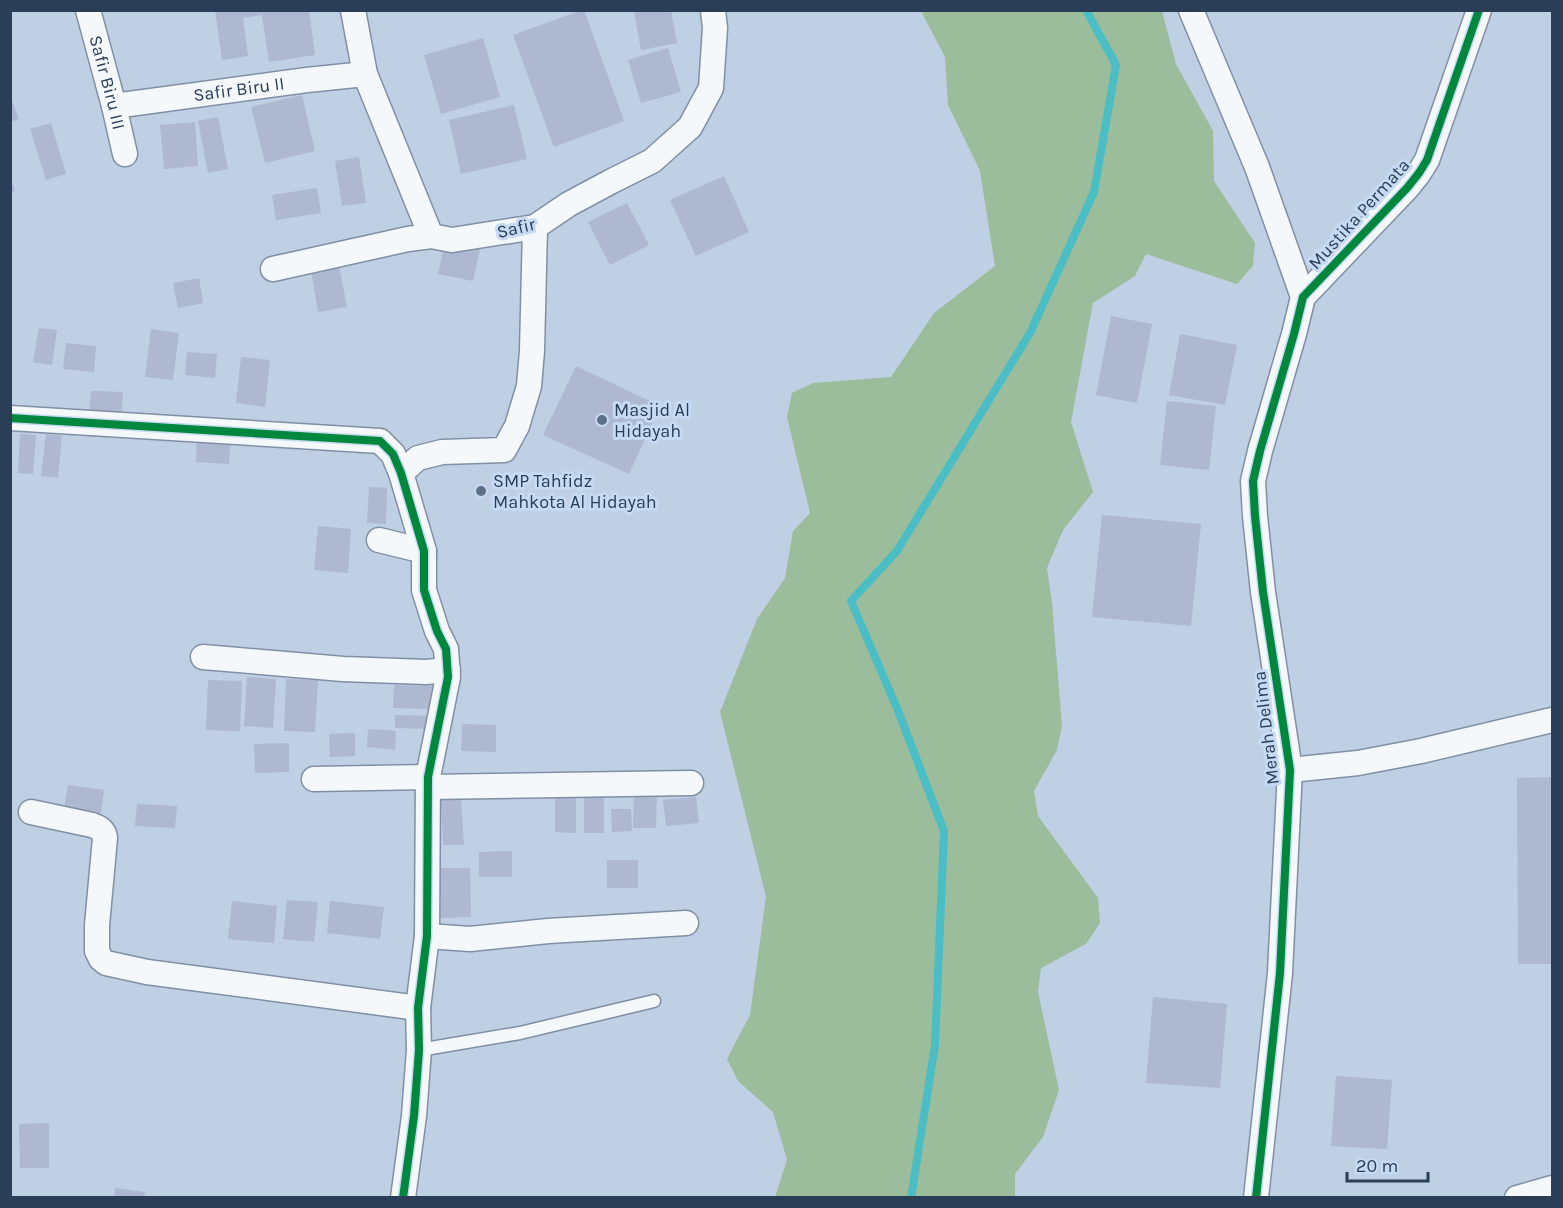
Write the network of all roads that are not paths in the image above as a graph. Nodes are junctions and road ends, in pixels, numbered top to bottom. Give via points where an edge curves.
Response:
1 (88, 10) edge
2 (353, 10) edge
3 (712, 10) edge
4 (1191, 10) edge
5 (1479, 10) edge
6 (365, 74) junction
7 (114, 106) junction
8 (126, 154) dead end
9 (536, 227) junction
10 (431, 236) junction
11 (273, 269) dead end
12 (1303, 297) junction
13 (10, 418) edge
14 (401, 473) junction
15 (380, 540) dead end
16 (424, 551) junction
17 (202, 657) dead end
18 (448, 670) junction
19 (1552, 720) edge
20 (1290, 770) junction
21 (314, 779) dead end
22 (428, 782) junction
23 (691, 783) dead end
24 (31, 812) dead end
25 (687, 923) dead end
26 (427, 936) junction
27 (654, 1001) dead end
28 (418, 1008) junction
29 (419, 1050) junction
30 (1552, 1188) edge
31 (403, 1197) edge
32 (1256, 1197) edge
33 (1517, 1197) edge

1 - 7 street, Safir Biru III
2 - 6 street
3 - 9 street, Safir via 715,28 711,88 690,127 652,161 569,204
4 - 12 street, Mustika Permata via 1257,167
5 - 12 street, Mustika Permata via 1427,160 1407,188
6 - 7 street, Safir Biru II
6 - 10 street
7 - 8 street, Safir Biru III
9 - 10 street, Safir via 452,240
9 - 14 street via 529,386 517,426 504,450 442,452 418,458
10 - 11 street, Safir
12 - 20 street, Merah Delima via 1253,481 1263,592
13 - 14 street via 380,441 393,454
14 - 16 street
15 - 16 street
16 - 18 street via 424,590 436,631 446,649
17 - 18 street via 343,669
18 - 22 street
19 - 20 street via 1421,751
20 - 32 street, Merah Delima via 1280,973
21 - 22 street
22 - 23 street
22 - 26 street
24 - 28 street via 92,825 105,832 96,951 106,963 147,972
25 - 26 street via 470,939
26 - 28 street
27 - 29 lane via 520,1033
28 - 29 street
29 - 31 street
30 - 33 street

